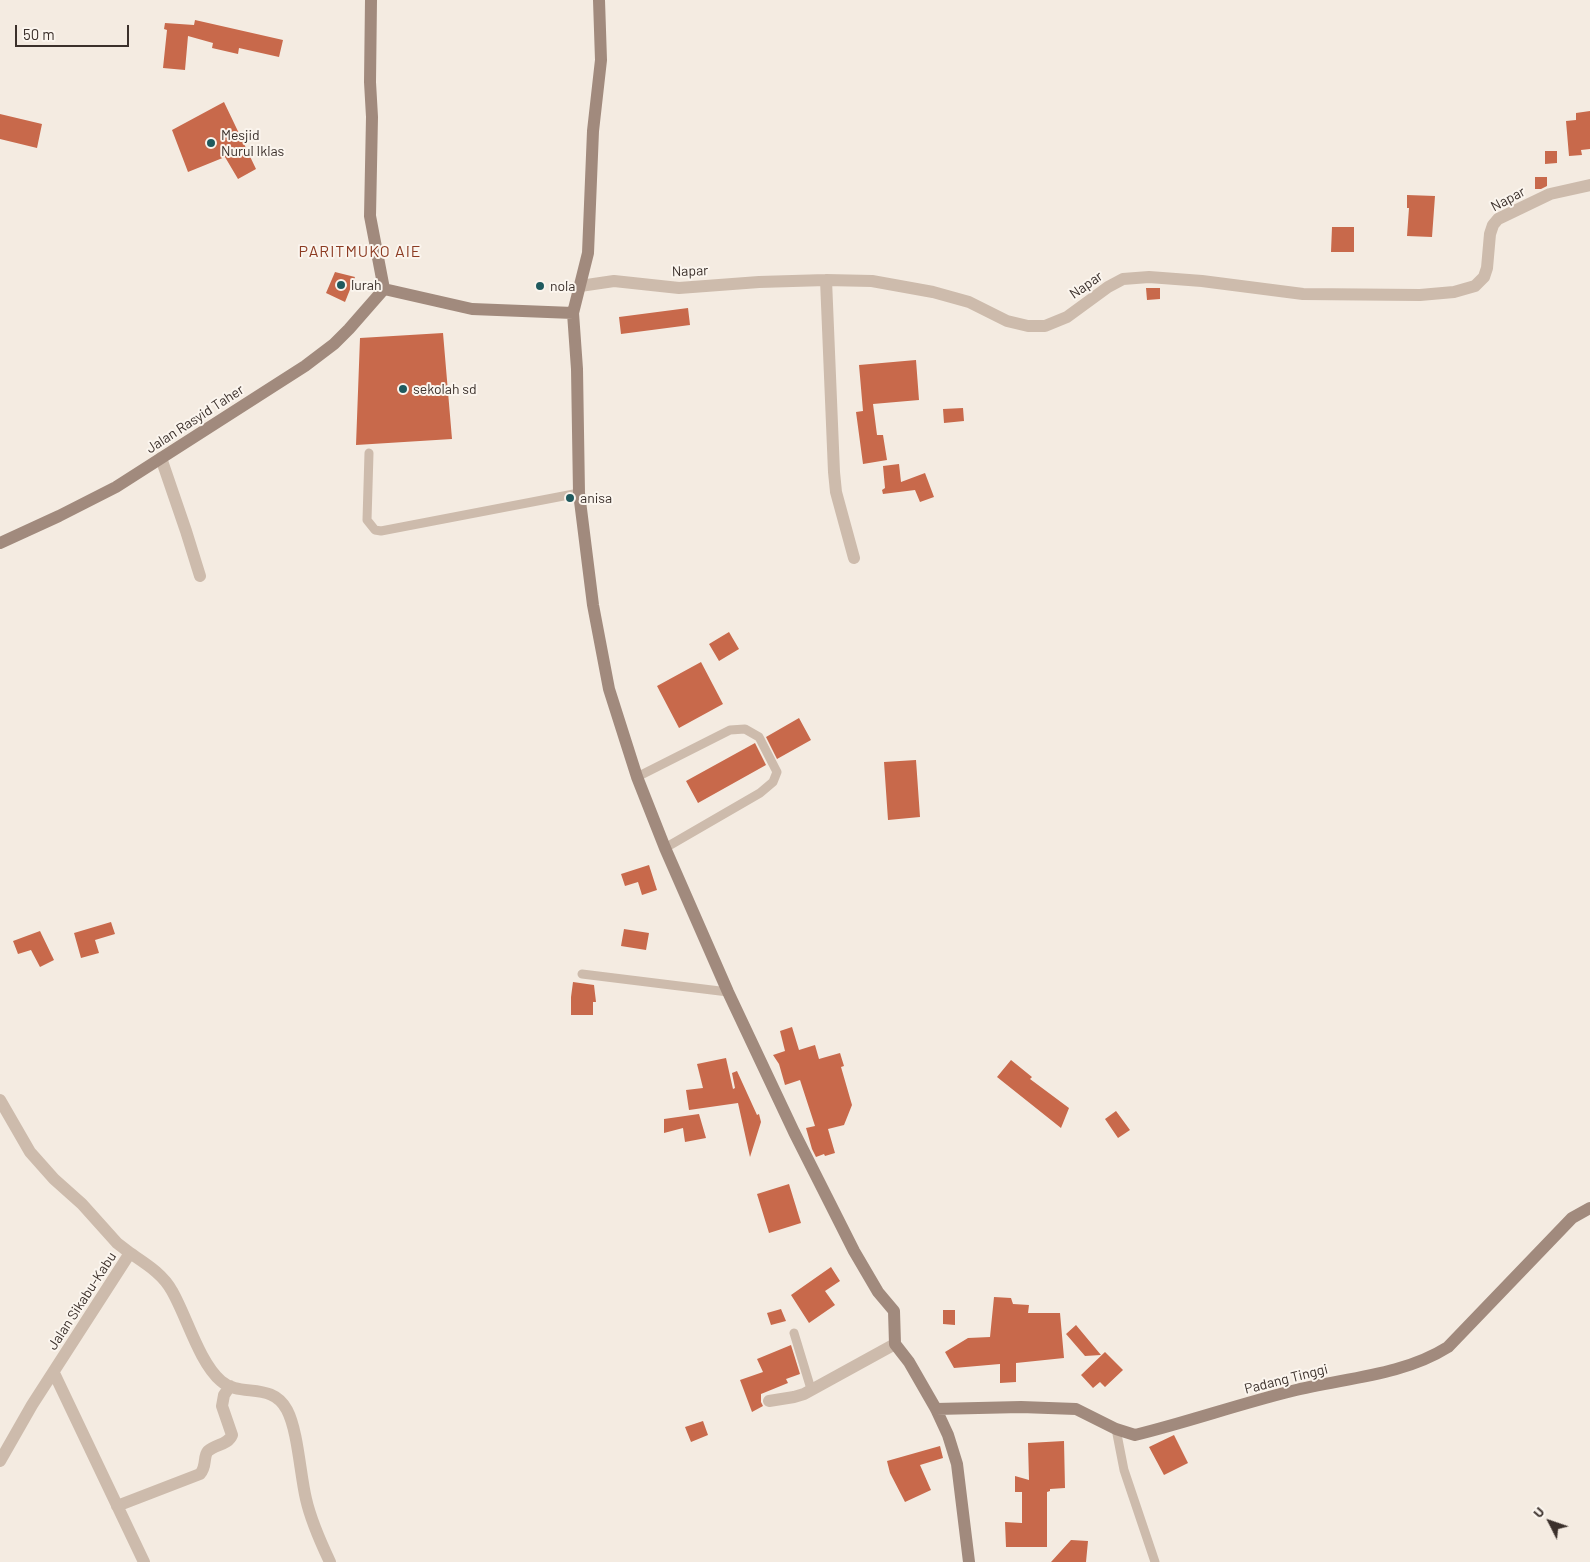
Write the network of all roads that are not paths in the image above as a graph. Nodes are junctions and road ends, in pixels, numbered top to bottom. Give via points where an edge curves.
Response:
1 (372, 0) edge
2 (599, 0) edge
3 (1590, 184) edge
4 (826, 280) junction
5 (580, 286) junction
6 (384, 289) junction
7 (573, 313) junction
8 (369, 453) dead end
9 (161, 458) junction
10 (579, 493) junction
11 (0, 543) edge
12 (854, 558) dead end
13 (200, 576) dead end
14 (637, 777) junction
15 (665, 848) junction
16 (582, 974) dead end
17 (728, 992) junction
18 (0, 1100) edge
19 (1590, 1208) edge
20 (130, 1254) junction
21 (794, 1333) dead end
22 (895, 1344) junction
23 (54, 1373) junction
24 (230, 1386) junction
25 (811, 1389) junction
26 (769, 1401) dead end
27 (936, 1409) junction
28 (1116, 1429) junction
29 (0, 1461) edge
30 (117, 1506) junction
31 (144, 1562) edge
32 (330, 1562) edge
33 (968, 1562) edge
34 (1156, 1562) edge

1 - 6 street via 370,216
2 - 5 street via 600,60 593,131 588,254
3 - 4 street, Napar via 1550,194 1498,219 1490,234 1484,276 1475,286 1454,292 1420,295 1303,294 1202,281 1149,277 1123,279 1067,317 1045,326 1028,326 1007,321 969,302 934,292 872,281
4 - 5 street, Napar via 679,288 614,281
4 - 12 street via 836,492
5 - 7 street
6 - 7 street via 472,309
6 - 9 street, Jalan Rasyid Taher via 344,334 305,366
7 - 10 street
8 - 10 lane via 367,520 375,530
9 - 11 street, Jalan Rasyid Taher via 116,486
9 - 13 street
10 - 14 street via 593,605 609,689
14 - 15 street
14 - 15 lane via 730,730 746,730 759,737 778,772 773,782 760,793
15 - 17 street
16 - 17 lane
17 - 22 street via 858,1258 878,1292 894,1311
18 - 20 street, Jalan Sikabu-Kabu via 30,1152
19 - 28 street, Padang Tinggi via 1572,1218 1459,1337 1434,1356 1407,1366 1293,1391 1141,1434
20 - 23 street, Jalan Sikabu-Kabu
20 - 24 street via 161,1276 172,1290 208,1366
21 - 25 lane
22 - 25 street
22 - 27 street
23 - 29 street, Jalan Sikabu-Kabu
23 - 30 street
24 - 30 street via 222,1406 232,1435 230,1440 208,1451 204,1470
24 - 32 street via 264,1392 282,1401 291,1421 310,1517
25 - 26 street via 794,1397
27 - 28 street, Padang Tinggi via 1076,1409
27 - 33 street via 957,1464
28 - 34 lane via 1124,1470
30 - 31 street

